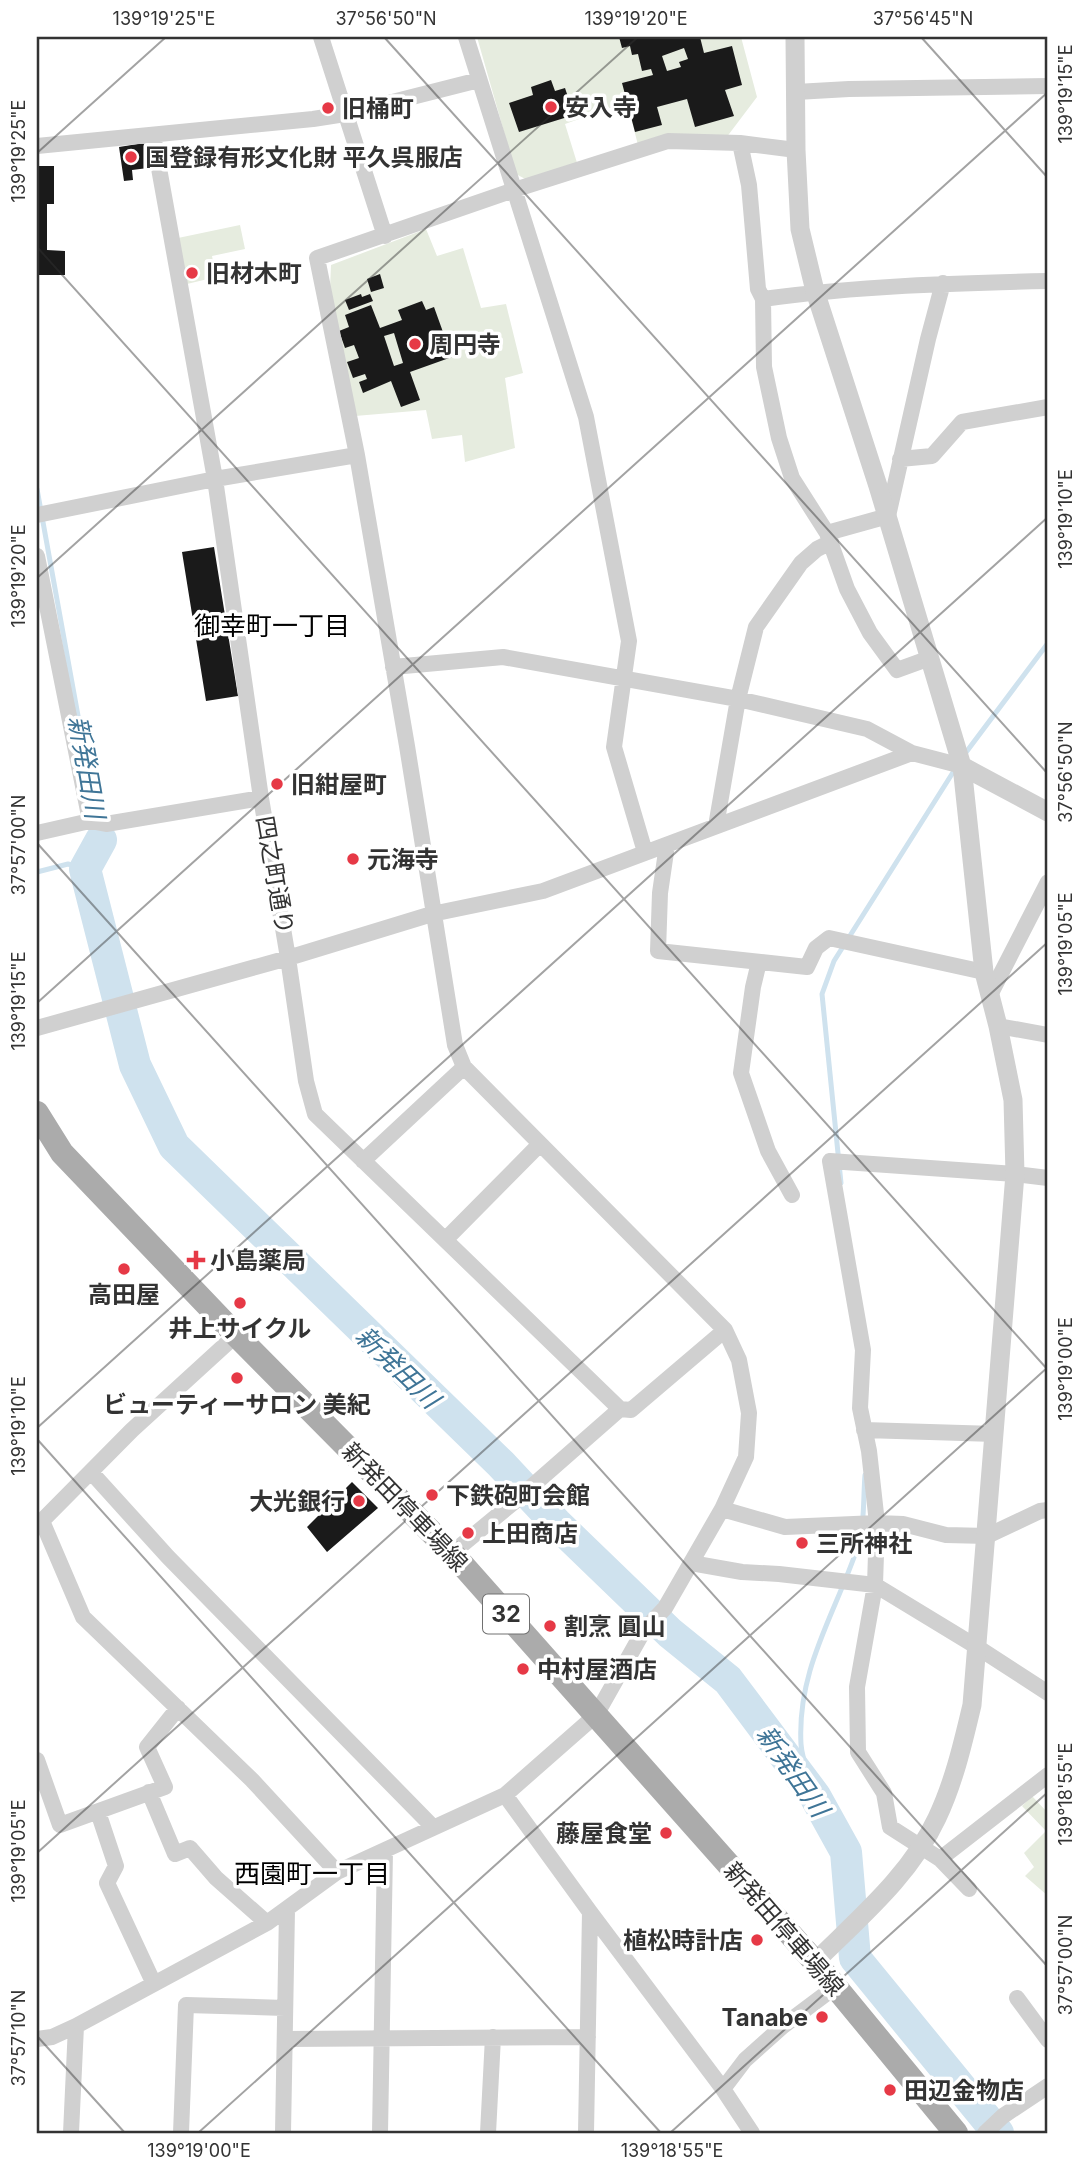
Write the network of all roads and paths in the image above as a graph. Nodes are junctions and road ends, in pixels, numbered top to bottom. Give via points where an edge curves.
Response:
1 (321, 37) edge
2 (466, 37) edge
3 (795, 37) edge
4 (479, 80) junction
5 (1048, 86) edge
6 (796, 92) junction
7 (345, 114) junction
8 (153, 135) junction
9 (740, 143) junction
10 (37, 146) edge
11 (796, 150) junction
12 (514, 190) junction
13 (385, 236) junction
14 (1048, 281) edge
15 (943, 283) junction
16 (815, 292) junction
17 (764, 299) junction
18 (1048, 407) edge
19 (357, 455) junction
20 (901, 459) junction
21 (215, 479) junction
22 (41, 514) edge
23 (888, 516) junction
24 (829, 538) junction
25 (37, 556) edge
26 (930, 659) junction
27 (393, 667) junction
28 (624, 678) junction
29 (738, 699) junction
30 (912, 753) junction
31 (962, 766) junction
32 (261, 798) junction
33 (1048, 812) edge
34 (90, 821) junction
35 (716, 826) junction
36 (37, 833) edge
37 (667, 845) junction
38 (645, 852) junction
39 (1048, 882) edge
40 (432, 914) junction
41 (288, 957) junction
42 (759, 962) junction
43 (984, 972) junction
44 (990, 995) junction
45 (998, 1026) junction
46 (37, 1028) edge
47 (1048, 1035) edge
48 (464, 1067) junction
49 (37, 1113) edge
50 (539, 1145) junction
51 (363, 1161) junction
52 (1015, 1174) junction
53 (1048, 1178) edge
54 (792, 1195) dead end
55 (446, 1239) junction
56 (725, 1330) junction
57 (236, 1335) junction
58 (620, 1409) junction
59 (864, 1430) junction
60 (995, 1434) junction
61 (91, 1472) junction
62 (722, 1508) junction
63 (1048, 1510) edge
64 (877, 1523) junction
65 (40, 1524) edge
66 (987, 1536) junction
67 (452, 1553) junction
68 (691, 1563) junction
69 (875, 1585) junction
70 (977, 1647) junction
71 (1048, 1693) edge
72 (178, 1708) junction
73 (596, 1715) junction
74 (37, 1760) edge
75 (1048, 1776) edge
76 (149, 1793) junction
77 (505, 1795) junction
78 (98, 1812) junction
79 (433, 1827) junction
80 (920, 1848) junction
81 (385, 1851) junction
82 (940, 1859) junction
83 (337, 1872) junction
84 (970, 1889) dead end
85 (287, 1910) junction
86 (590, 1912) junction
87 (267, 1923) junction
88 (815, 1962) junction
89 (154, 1984) junction
90 (835, 1987) junction
91 (1017, 1998) dead end
92 (285, 2008) junction
93 (76, 2026) junction
94 (493, 2037) junction
95 (588, 2037) junction
96 (37, 2039) edge
97 (285, 2039) junction
98 (382, 2039) junction
99 (1048, 2040) edge
100 (1048, 2086) edge
101 (723, 2089) junction
102 (71, 2133) edge
103 (181, 2133) edge
104 (283, 2133) edge
105 (380, 2133) edge
106 (488, 2133) edge
107 (586, 2133) edge
108 (752, 2133) edge
109 (956, 2133) edge
110 (985, 2133) edge

1 - 7 street
2 - 4 street
3 - 6 street
4 - 7 street
4 - 12 street
5 - 6 street
6 - 11 street
7 - 8 street
7 - 13 street
8 - 10 street
8 - 21 street, 四之町通り
9 - 11 street
9 - 12 street via 668,141
9 - 17 street via 749,186 758,289
11 - 16 street via 800,229
12 - 13 street
12 - 28 street via 586,417 629,641
13 - 19 street via 317,258
14 - 15 street
15 - 16 street
15 - 20 street
16 - 17 street
16 - 23 street
17 - 24 street via 764,367 779,438 792,478
18 - 20 street via 962,422 932,456
19 - 21 street
19 - 27 street
20 - 23 street
21 - 22 street
21 - 32 street, 四之町通り
23 - 24 street
23 - 26 street
24 - 26 street via 847,589 870,633 897,670
24 - 29 street via 801,563 756,627
25 - 34 street
26 - 31 street
27 - 28 street via 503,657
27 - 40 street
28 - 29 street
28 - 38 street via 614,747
29 - 30 street via 867,729
29 - 35 street
30 - 31 street
30 - 35 street
31 - 33 street
31 - 43 street
32 - 34 street via 106,824
32 - 41 street, 四之町通り
34 - 36 street
35 - 37 street
37 - 38 street
37 - 42 street via 658,951
38 - 40 street via 543,891
39 - 44 street
40 - 41 street
40 - 48 street via 455,1045
41 - 46 street
41 - 51 street, 四之町通り via 315,1114
42 - 43 street via 807,967 816,948 829,938
42 - 54 street via 741,1073 768,1151
43 - 44 street
44 - 45 street
45 - 47 street
45 - 52 street via 1013,1100
48 - 50 street
48 - 51 street
49 - 57 main road, 新発田停車場線 / 32 via 62,1153
50 - 55 street
50 - 56 street
51 - 55 street, 四之町通り
52 - 53 street
52 - 59 street via 830,1161 863,1350 860,1408
52 - 60 street
55 - 58 street, 四之町通り
56 - 58 street via 631,1410
56 - 62 street via 739,1360 749,1413 746,1457
57 - 61 street
57 - 67 main road, 新発田停車場線 / 32
58 - 67 street
59 - 60 street
59 - 64 street
60 - 66 street
61 - 65 street
61 - 79 street
62 - 64 street via 785,1527
62 - 68 street
63 - 66 street
64 - 66 street via 946,1535
64 - 69 street
65 - 72 street via 83,1617
66 - 70 street
67 - 73 main road, 新発田停車場線 / 32
68 - 69 street
68 - 73 street via 665,1608 644,1630
69 - 70 street
69 - 80 street via 857,1687 858,1752 884,1793 890,1827
70 - 71 street
70 - 80 street via 972,1704 956,1769
72 - 76 street via 146,1747 165,1787
72 - 83 street
73 - 77 street
73 - 88 main road, 新発田停車場線 / 32
74 - 78 street via 60,1825
75 - 82 street
76 - 78 street
76 - 87 street via 175,1854 190,1848
77 - 79 street
77 - 86 street
78 - 89 street via 116,1866 107,1883
79 - 81 street
80 - 82 street
80 - 88 street via 904,1871
81 - 83 street
81 - 98 street
82 - 84 street
83 - 85 street
85 - 87 street
85 - 92 street
86 - 95 street
86 - 101 street
87 - 89 street
88 - 90 main road, 新発田停車場線 / 32
89 - 93 street
90 - 101 street via 745,2060
90 - 109 main road, 新発田停車場線 / 32
91 - 99 street
92 - 97 street
92 - 103 street via 186,2005
93 - 96 street
93 - 102 street
94 - 95 street
94 - 98 street
94 - 106 street
95 - 107 street
97 - 98 street
97 - 104 street
98 - 105 street
100 - 110 street
101 - 108 street

